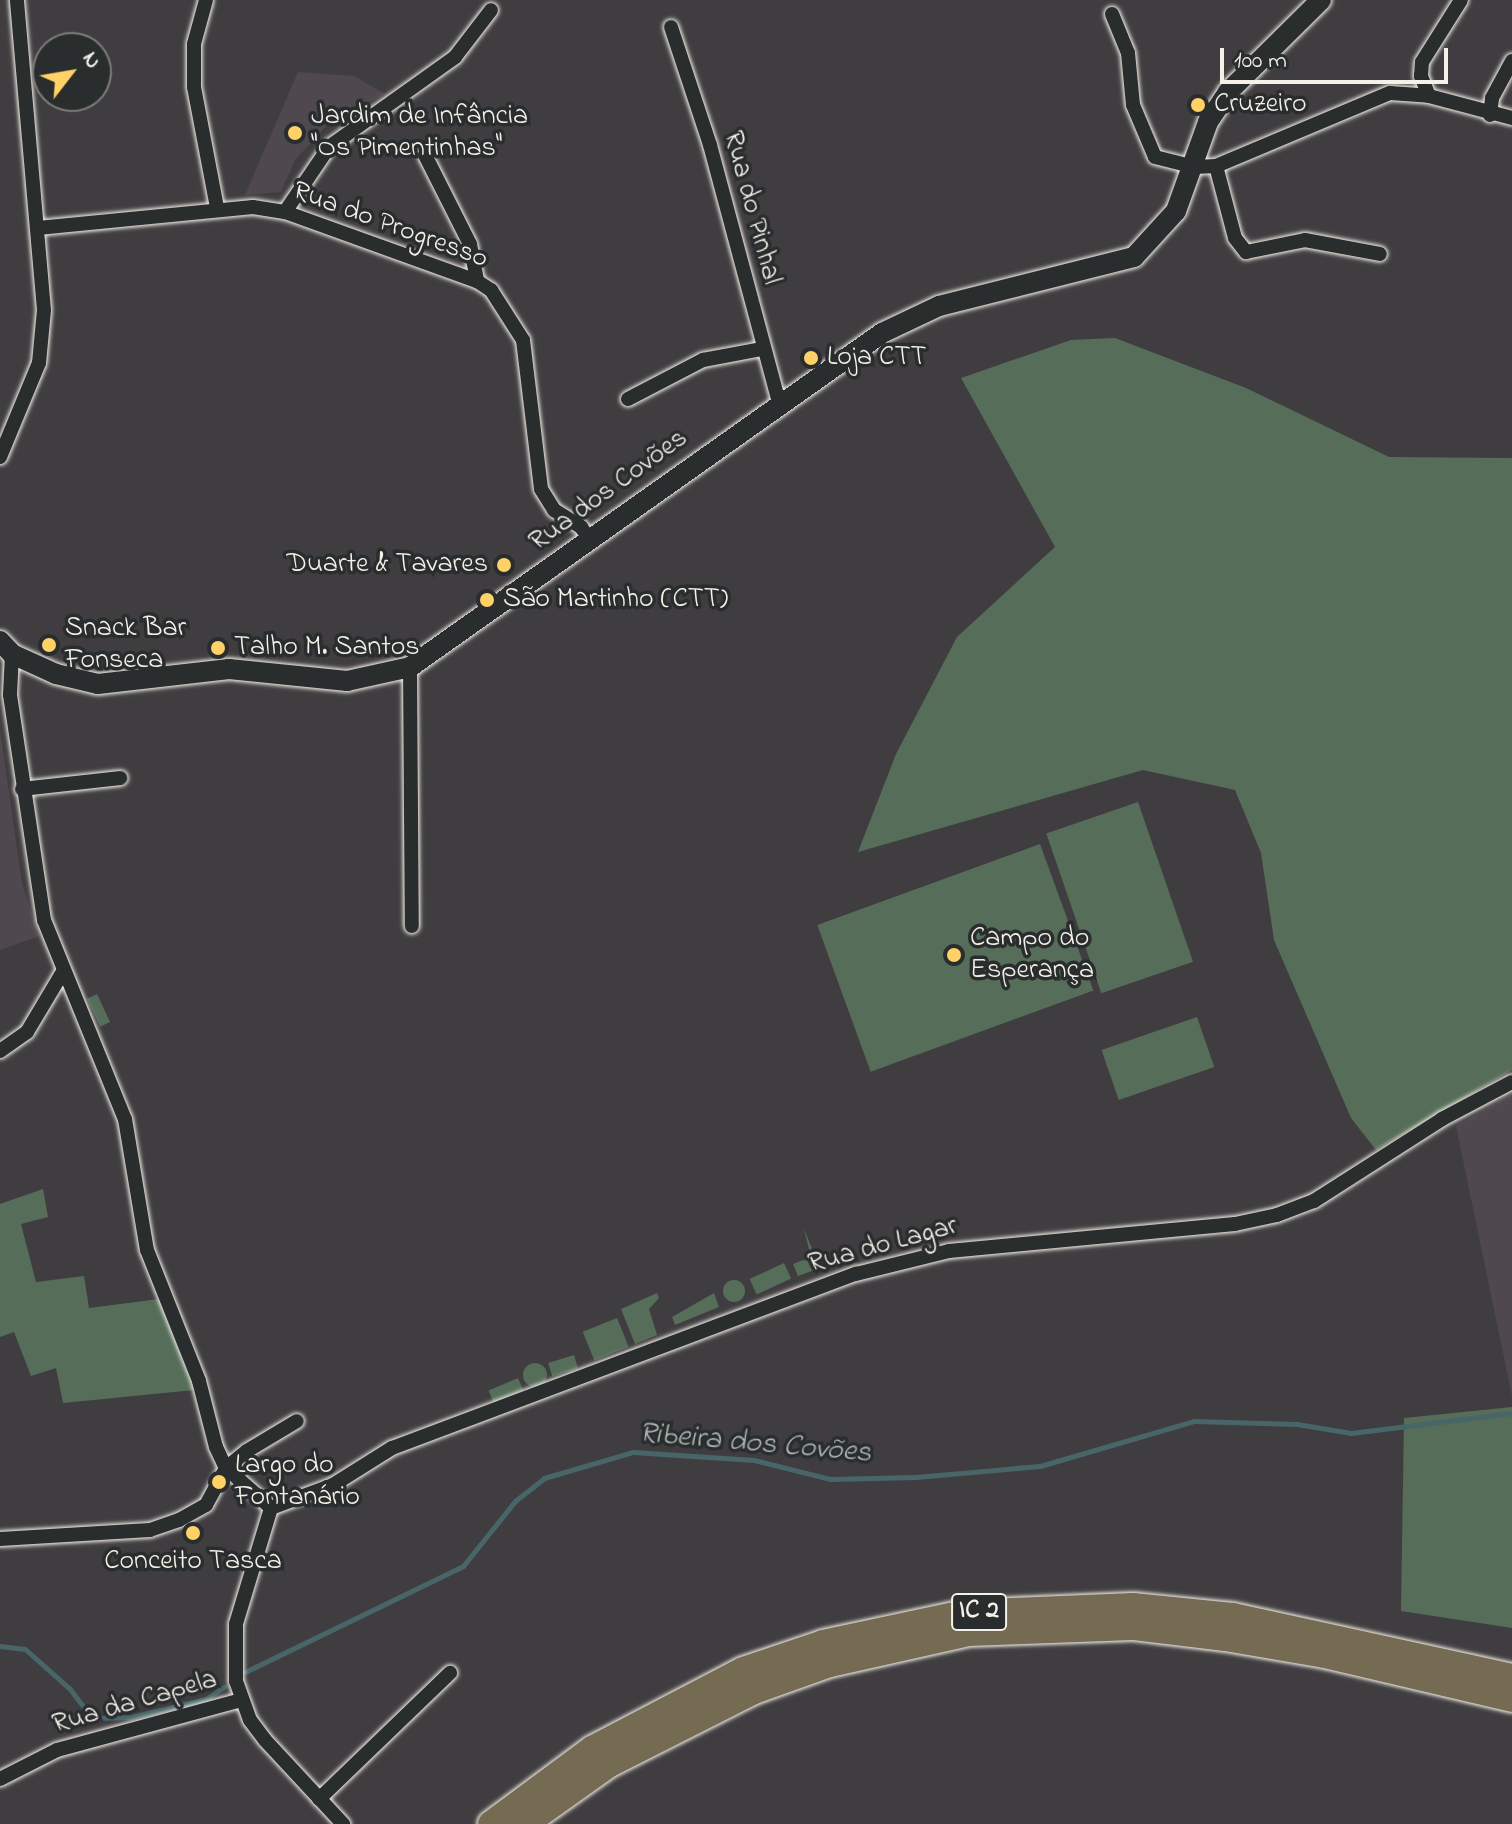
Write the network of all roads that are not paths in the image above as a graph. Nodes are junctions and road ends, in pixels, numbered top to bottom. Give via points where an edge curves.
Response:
1 (17, 0) edge
2 (206, 0) edge
3 (1321, 0) edge
4 (1461, 0) edge
5 (491, 10) dead end
6 (1112, 14) dead end
7 (671, 27) dead end
8 (1512, 61) edge
9 (1429, 96) junction
10 (1490, 115) junction
11 (1512, 118) edge
12 (425, 155) dead end
13 (1206, 166) junction
14 (217, 208) junction
15 (285, 212) junction
16 (38, 228) junction
17 (1380, 254) dead end
18 (477, 281) junction
19 (761, 349) junction
20 (628, 399) dead end
21 (779, 403) junction
22 (0, 457) edge
23 (590, 540) junction
24 (6, 647) edge
25 (410, 667) junction
26 (120, 778) dead end
27 (22, 789) junction
28 (412, 926) dead end
29 (64, 970) junction
30 (0, 1051) edge
31 (1512, 1082) edge
32 (297, 1421) dead end
33 (226, 1468) junction
34 (271, 1508) junction
35 (0, 1539) edge
36 (450, 1673) dead end
37 (1512, 1677) edge
38 (1512, 1699) edge
39 (241, 1700) junction
40 (0, 1779) edge
41 (319, 1799) junction
42 (343, 1824) edge
43 (491, 1824) edge
44 (525, 1824) edge

1 - 16 street
2 - 14 street via 194,44 194,87
3 - 13 street, Rua dos Covões via 1228,92 1208,122
4 - 9 street via 1422,62
5 - 15 street via 455,57 329,147
6 - 13 street via 1128,53 1133,105 1155,157
7 - 19 street, Rua do Pinhal via 710,145
8 - 10 street via 1492,98
9 - 10 street
9 - 13 street via 1398,93 1371,98
10 - 11 street
12 - 18 street via 470,244
13 - 17 street via 1235,238 1246,252 1305,240
13 - 21 street, Rua dos Covões via 1176,211 1134,257 911,317
14 - 15 street, Rua do Progresso
14 - 16 street, Rua do Progresso
15 - 18 street, Rua do Progresso
16 - 22 street via 44,310 39,363
18 - 23 street, Rua do Progresso via 491,290 523,340 541,489 554,510 581,527
19 - 20 street via 703,360
19 - 21 street, Rua do Pinhal
21 - 23 street, Rua dos Covões
23 - 25 street, Rua dos Covões
24 - 25 street, Rua dos Covões via 56,674 98,684 229,669 347,681
24 - 27 street
25 - 28 street
26 - 27 street
27 - 29 street via 35,886
29 - 30 street via 27,1032
29 - 33 street via 125,1119 147,1250
31 - 34 street, Rua do Lagar via 1442,1119 1314,1201 1277,1215 1235,1224 949,1251 856,1274 392,1448 333,1485
32 - 33 street
33 - 34 street
33 - 35 street via 206,1505 150,1530
34 - 39 street via 236,1624 234,1666
36 - 41 street
37 - 43 highway, IC 2 via 1233,1616 1133,1606 964,1613 823,1643 743,1670 592,1749
38 - 44 highway, IC 2 via 1325,1655 1225,1638 1134,1627 969,1633 830,1664 754,1691 608,1765
39 - 40 street, Rua da Capela via 57,1750
39 - 41 street via 265,1740
41 - 42 street

